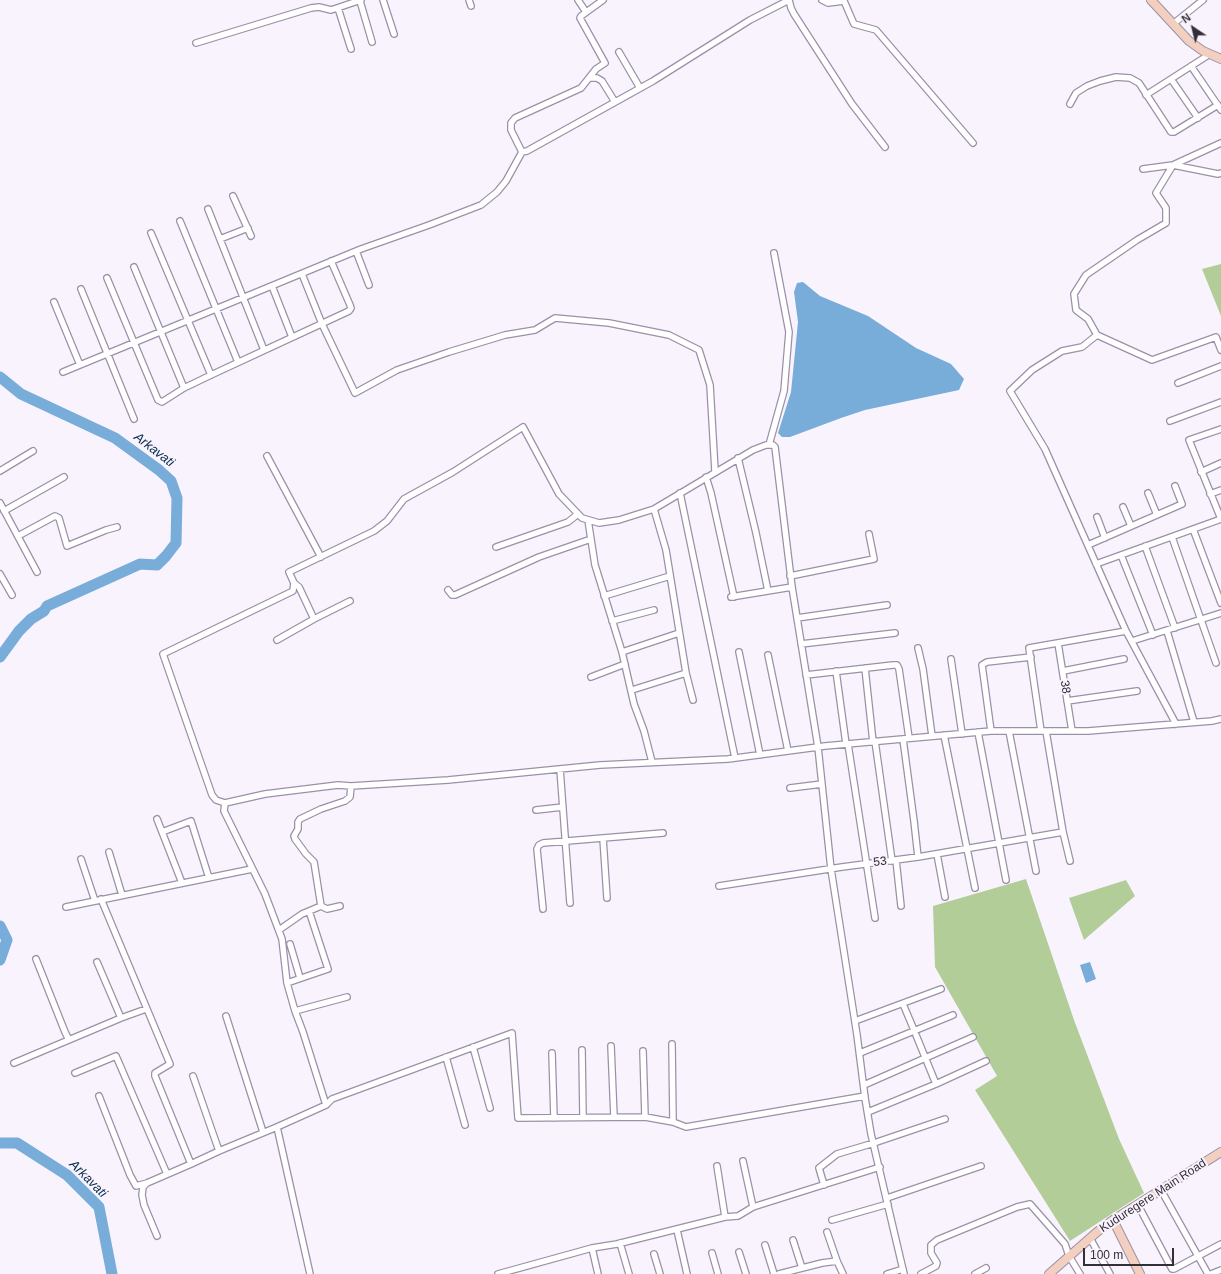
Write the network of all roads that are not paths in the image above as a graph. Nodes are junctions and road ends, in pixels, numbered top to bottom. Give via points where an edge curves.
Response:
1 (360, 0) edge
2 (383, 0) edge
3 (469, 0) edge
4 (578, 0) edge
5 (603, 0) edge
6 (789, 0) edge
7 (822, 0) edge
8 (1151, 0) edge
9 (1203, 0) edge
10 (471, 6) dead end
11 (338, 8) junction
12 (586, 12) junction
13 (1173, 24) junction
14 (394, 34) dead end
15 (372, 42) dead end
16 (196, 43) dead end
17 (351, 49) dead end
18 (619, 52) dead end
19 (1210, 54) junction
20 (1221, 59) edge
21 (1191, 66) junction
22 (589, 78) junction
23 (1171, 79) junction
24 (640, 88) junction
25 (1146, 95) junction
26 (615, 102) junction
27 (1070, 104) dead end
28 (1219, 107) edge
29 (1198, 118) junction
30 (974, 143) dead end
31 (1221, 143) edge
32 (885, 146) dead end
33 (522, 152) junction
34 (1173, 165) junction
35 (1143, 169) dead end
36 (1221, 174) edge
37 (233, 196) dead end
38 (208, 209) dead end
39 (180, 221) dead end
40 (248, 228) junction
41 (151, 233) dead end
42 (251, 236) dead end
43 (220, 239) junction
44 (356, 251) junction
45 (774, 253) dead end
46 (331, 261) junction
47 (134, 267) dead end
48 (302, 274) junction
49 (108, 278) dead end
50 (369, 285) dead end
51 (272, 286) junction
52 (81, 289) dead end
53 (244, 298) junction
54 (54, 302) dead end
55 (216, 309) junction
56 (188, 321) junction
57 (322, 324) junction
58 (161, 332) junction
59 (1097, 335) junction
60 (292, 337) junction
61 (134, 343) junction
62 (264, 350) junction
63 (1221, 350) edge
64 (108, 354) junction
65 (238, 362) junction
66 (80, 365) junction
67 (1221, 366) edge
68 (63, 372) dead end
69 (211, 375) junction
70 (1178, 383) dead end
71 (184, 388) junction
72 (1221, 402) edge
73 (134, 419) dead end
74 (1170, 421) dead end
75 (1221, 428) edge
76 (769, 445) junction
77 (33, 451) dead end
78 (267, 456) dead end
79 (738, 458) junction
80 (1221, 463) edge
81 (0, 471) edge
82 (716, 471) junction
83 (1201, 472) junction
84 (64, 477) dead end
85 (706, 477) junction
86 (1175, 486) dead end
87 (1221, 490) edge
88 (680, 493) junction
89 (1148, 494) dead end
90 (1210, 494) junction
91 (0, 503) edge
92 (1123, 507) dead end
93 (654, 509) junction
94 (4, 511) junction
95 (578, 514) junction
96 (1156, 515) junction
97 (1097, 517) dead end
98 (1221, 519) edge
99 (588, 520) junction
100 (1131, 526) junction
101 (117, 527) dead end
102 (1193, 529) junction
103 (869, 534) dead end
104 (18, 536) junction
105 (1172, 537) junction
106 (1105, 538) junction
107 (591, 539) junction
108 (1088, 545) junction
109 (1145, 546) junction
110 (496, 547) dead end
111 (1121, 555) junction
112 (321, 556) junction
113 (1096, 564) junction
114 (38, 572) dead end
115 (0, 574) edge
116 (670, 576) junction
117 (790, 576) junction
118 (294, 583) junction
119 (792, 587) junction
120 (448, 590) dead end
121 (768, 591) junction
122 (12, 595) dead end
123 (604, 596) junction
124 (350, 601) dead end
125 (1221, 603) edge
126 (887, 605) dead end
127 (654, 610) dead end
128 (1221, 613) edge
129 (797, 618) junction
130 (314, 619) junction
131 (1201, 620) junction
132 (612, 621) junction
133 (1175, 628) junction
134 (1167, 630) junction
135 (1126, 631) junction
136 (679, 633) junction
137 (895, 633) dead end
138 (1153, 635) junction
139 (277, 640) dead end
140 (1132, 641) junction
141 (1058, 643) junction
142 (801, 644) junction
143 (918, 648) dead end
144 (622, 652) junction
145 (739, 652) dead end
146 (768, 655) dead end
147 (1031, 657) junction
148 (951, 659) dead end
149 (1124, 659) dead end
150 (1216, 663) dead end
151 (625, 664) junction
152 (865, 668) junction
153 (836, 671) junction
154 (1063, 671) junction
155 (686, 673) junction
156 (806, 674) junction
157 (591, 676) dead end
158 (632, 690) junction
159 (1137, 691) dead end
160 (692, 700) dead end
161 (1067, 701) junction
162 (1221, 719) edge
163 (1194, 722) junction
164 (1176, 724) junction
165 (991, 731) junction
166 (1009, 731) junction
167 (1044, 731) junction
168 (1072, 731) junction
169 (978, 732) junction
170 (962, 734) junction
171 (944, 735) junction
172 (932, 736) junction
173 (910, 738) junction
174 (903, 739) junction
175 (874, 742) junction
176 (847, 744) junction
177 (818, 747) junction
178 (788, 751) junction
179 (760, 754) junction
180 (735, 758) junction
181 (652, 762) junction
182 (560, 769) junction
183 (822, 784) junction
184 (351, 786) junction
185 (790, 788) dead end
186 (225, 803) junction
187 (563, 807) junction
188 (536, 810) dead end
189 (157, 819) dead end
190 (162, 832) junction
191 (1063, 832) junction
192 (663, 833) dead end
193 (603, 838) junction
194 (1029, 838) junction
195 (566, 841) junction
196 (999, 843) junction
197 (967, 849) junction
198 (109, 852) dead end
199 (937, 854) junction
200 (918, 858) junction
201 (81, 859) dead end
202 (894, 860) junction
203 (1070, 861) dead end
204 (867, 864) junction
205 (252, 869) junction
206 (831, 869) junction
207 (1036, 871) dead end
208 (210, 878) junction
209 (1006, 880) dead end
210 (182, 883) junction
211 (719, 886) dead end
212 (974, 888) dead end
213 (122, 895) junction
214 (945, 897) dead end
215 (607, 898) dead end
216 (102, 899) junction
217 (95, 901) junction
218 (570, 903) dead end
219 (321, 906) junction
220 (340, 906) dead end
221 (901, 906) dead end
222 (66, 907) dead end
223 (543, 908) dead end
224 (309, 911) junction
225 (875, 918) dead end
226 (279, 930) junction
227 (290, 944) dead end
228 (36, 959) dead end
229 (97, 962) dead end
230 (300, 978) junction
231 (287, 983) junction
232 (941, 989) dead end
233 (347, 997) dead end
234 (903, 1004) junction
235 (146, 1009) junction
236 (295, 1012) junction
237 (953, 1015) dead end
238 (226, 1016) dead end
239 (121, 1018) junction
240 (855, 1021) junction
241 (915, 1032) junction
242 (973, 1037) dead end
243 (69, 1040) junction
244 (672, 1044) dead end
245 (611, 1046) dead end
246 (473, 1047) junction
247 (582, 1050) dead end
248 (643, 1051) dead end
249 (552, 1053) dead end
250 (860, 1053) junction
251 (446, 1057) junction
252 (926, 1058) junction
253 (986, 1061) dead end
254 (14, 1063) dead end
255 (75, 1073) dead end
256 (193, 1076) dead end
257 (936, 1084) junction
258 (864, 1085) junction
259 (99, 1096) dead end
260 (865, 1096) junction
261 (326, 1105) junction
262 (490, 1108) dead end
263 (868, 1112) junction
264 (583, 1117) junction
265 (614, 1117) junction
266 (645, 1117) junction
267 (554, 1118) junction
268 (945, 1119) dead end
269 (673, 1122) junction
270 (465, 1125) dead end
271 (277, 1127) junction
272 (264, 1132) junction
273 (874, 1143) junction
274 (219, 1151) junction
275 (1221, 1152) edge
276 (743, 1161) dead end
277 (191, 1164) junction
278 (717, 1166) dead end
279 (981, 1166) dead end
280 (880, 1167) junction
281 (167, 1174) junction
282 (147, 1183) junction
283 (824, 1185) junction
284 (1162, 1190) junction
285 (888, 1201) junction
286 (1138, 1205) junction
287 (753, 1207) junction
288 (725, 1218) junction
289 (832, 1220) dead end
290 (1113, 1220) junction
291 (676, 1230) junction
292 (827, 1232) dead end
293 (157, 1236) dead end
294 (1090, 1238) junction
295 (794, 1240) dead end
296 (620, 1243) junction
297 (1221, 1244) edge
298 (765, 1245) dead end
299 (592, 1248) junction
300 (740, 1252) dead end
301 (712, 1253) dead end
302 (654, 1254) dead end
303 (1069, 1256) junction
304 (1199, 1256) junction
305 (837, 1261) junction
306 (802, 1268) junction
307 (986, 1268) dead end
308 (1221, 1270) edge
309 (903, 1271) edge
310 (310, 1274) edge
311 (498, 1274) edge
312 (598, 1274) edge
313 (629, 1274) edge
314 (660, 1274) edge
315 (686, 1274) edge
316 (718, 1274) edge
317 (746, 1274) edge
318 (774, 1274) edge
319 (779, 1274) edge
320 (843, 1274) edge
321 (887, 1274) edge
322 (923, 1274) edge
323 (975, 1274) edge
324 (1049, 1274) edge
325 (1080, 1274) edge
326 (1110, 1274) edge
327 (1140, 1274) edge
328 (1210, 1274) edge

1 - 11 street
1 - 15 street
2 - 14 street
3 - 10 street
4 - 12 street
5 - 12 street
6 - 24 street via 750,20
6 - 32 street via 794,14 852,104
7 - 30 street via 828,3 844,1 854,24 876,30
8 - 13 street
9 - 13 street
11 - 16 street via 331,10 319,6
11 - 17 street
12 - 22 street via 580,18 605,63
13 - 19 street via 1189,41
18 - 24 street
19 - 20 street
19 - 21 street
21 - 23 street
21 - 28 street
22 - 26 street via 602,81
22 - 33 street via 581,88 515,118 510,130
23 - 25 street
23 - 29 street
24 - 26 street
25 - 27 street via 1139,83 1130,78 1116,77 1087,86 1076,93
25 - 29 street via 1171,132
26 - 33 street
28 - 29 street
31 - 34 street
33 - 44 street via 506,181 481,205
34 - 35 street
34 - 36 street
34 - 59 street via 1156,193 1166,208 1166,223 1086,276 1074,294 1076,310 1088,319
37 - 40 street
38 - 43 street
39 - 55 street
40 - 42 street
40 - 43 street
41 - 56 street
43 - 53 street
44 - 46 street
44 - 50 street
45 - 76 street via 789,332 784,391
46 - 48 street
46 - 57 street via 351,308 347,313
47 - 58 street
48 - 51 street
48 - 57 street
49 - 61 street
51 - 53 street
51 - 60 street
52 - 64 street
53 - 55 street
53 - 62 street
54 - 66 street
55 - 56 street
55 - 65 street
56 - 58 street
56 - 69 street
57 - 60 street
57 - 82 street via 355,393 397,370 505,335 535,330 555,318 609,323 668,335 699,350 710,385
58 - 61 street
58 - 71 street
59 - 63 street via 1152,360 1216,337
59 - 108 street via 1082,347 1062,351 1032,370 1010,391 1045,449
60 - 62 street
61 - 64 street
61 - 71 street via 159,402 165,401
62 - 65 street
64 - 66 street
64 - 73 street
65 - 69 street
66 - 68 street
67 - 70 street
69 - 71 street
72 - 74 street
75 - 83 street via 1189,440
76 - 79 street
76 - 117 street via 775,447
77 - 81 street
78 - 112 street
79 - 82 street
79 - 121 street
80 - 83 street
82 - 85 street
83 - 90 street
84 - 94 street
85 - 88 street
85 - 121 street via 732,597
86 - 96 street via 1182,504
87 - 90 street
88 - 93 street
88 - 180 street
89 - 96 street
90 - 98 street
91 - 94 street
92 - 100 street
93 - 99 street via 612,521 599,523
93 - 116 street via 666,550
94 - 104 street
95 - 99 street
95 - 110 street via 568,522
95 - 112 street via 559,494 523,428 404,499 388,521 374,531
96 - 100 street
97 - 106 street
98 - 102 street
99 - 107 street
100 - 106 street
101 - 104 street via 67,546 59,518 55,516
102 - 105 street
102 - 125 street
103 - 117 street via 874,559
104 - 114 street
105 - 109 street
105 - 131 street
106 - 108 street
107 - 120 street via 539,558 455,595
107 - 123 street
108 - 113 street
109 - 111 street
109 - 133 street
111 - 113 street
111 - 138 street
112 - 118 street via 289,572
113 - 135 street
115 - 122 street
116 - 123 street
116 - 136 street
117 - 119 street
118 - 130 street via 299,587
118 - 186 street via 294,591 163,654 212,795 216,800
119 - 121 street
119 - 129 street
123 - 132 street
124 - 130 street
126 - 129 street
127 - 132 street
128 - 131 street
129 - 142 street
130 - 139 street
131 - 133 street
131 - 150 street
132 - 144 street
133 - 134 street
134 - 138 street
134 - 163 street
135 - 140 street
135 - 141 street
136 - 144 street
136 - 155 street
137 - 142 street
138 - 140 street
140 - 164 street
141 - 147 street via 1029,648
141 - 154 street, 38
142 - 156 street
143 - 172 street
144 - 151 street
145 - 179 street
146 - 178 street
147 - 165 street via 987,662 982,665
147 - 167 street
148 - 170 street
149 - 154 street
151 - 157 street
151 - 158 street
152 - 153 street
152 - 173 street via 897,665
152 - 175 street
153 - 156 street
153 - 176 street
154 - 161 street, 38
155 - 158 street
155 - 160 street
156 - 177 street
158 - 181 street
159 - 161 street
161 - 168 street, 38
162 - 163 street
163 - 164 street
164 - 168 street
165 - 166 street
165 - 169 street
166 - 167 street
166 - 194 street
167 - 168 street
167 - 191 street
169 - 170 street
169 - 196 street
170 - 171 street
171 - 172 street
171 - 197 street
172 - 173 street
173 - 174 street
174 - 175 street
174 - 200 street
175 - 176 street
175 - 202 street
176 - 177 street
176 - 204 street
177 - 178 street
177 - 183 street
178 - 179 street
179 - 180 street
180 - 181 street
181 - 182 street
182 - 184 street
182 - 187 street
183 - 185 street
183 - 206 street
184 - 186 street via 338,785 272,793
184 - 219 street via 350,797 345,801 300,819 294,836 314,862
186 - 205 street via 224,811
187 - 188 street
187 - 195 street
189 - 190 street
190 - 208 street via 191,821
190 - 210 street
191 - 194 street, 53
191 - 203 street
192 - 193 street
193 - 195 street
193 - 215 street
194 - 196 street, 53
194 - 207 street
195 - 218 street
195 - 223 street via 543,843 537,849
196 - 197 street, 53
196 - 209 street
197 - 199 street, 53
197 - 212 street
198 - 213 street
199 - 200 street, 53
199 - 214 street
200 - 202 street, 53
201 - 217 street
202 - 204 street, 53
202 - 221 street
204 - 206 street, 53
204 - 225 street
205 - 208 street
205 - 226 street
206 - 211 street, 53
206 - 240 street
208 - 210 street
210 - 213 street
213 - 216 street
216 - 217 street
216 - 235 street
217 - 222 street
219 - 220 street via 327,909
219 - 224 street
224 - 226 street
224 - 230 street via 328,969
226 - 231 street
227 - 230 street
228 - 243 street
229 - 239 street
230 - 231 street
231 - 236 street
232 - 234 street
233 - 236 street
234 - 240 street
234 - 241 street
235 - 239 street
235 - 277 street via 170,1064 154,1076
236 - 261 street
237 - 241 street
238 - 272 street
239 - 243 street
240 - 250 street
241 - 250 street
241 - 252 street
242 - 252 street
243 - 254 street
244 - 269 street
245 - 265 street
246 - 251 street
246 - 262 street
246 - 267 street via 512,1033 518,1118
247 - 264 street
248 - 266 street
249 - 267 street
250 - 258 street
251 - 261 street via 332,1099
251 - 270 street
252 - 257 street
252 - 258 street
253 - 257 street
255 - 281 street via 116,1056
256 - 274 street
257 - 263 street
258 - 260 street
259 - 282 street via 136,1186
260 - 263 street
260 - 269 street via 686,1127
261 - 271 street
263 - 273 street
264 - 265 street
264 - 267 street
265 - 266 street
266 - 269 street
268 - 273 street
271 - 272 street
271 - 310 street
272 - 274 street
273 - 280 street
273 - 283 street via 837,1154 819,1168
274 - 277 street
275 - 284 street, Kuduregere Main Road
276 - 287 street
277 - 281 street
278 - 288 street
279 - 285 street
280 - 283 street
280 - 285 street
281 - 282 street
282 - 293 street via 143,1187 142,1195
283 - 287 street
284 - 286 street, Kuduregere Main Road
284 - 304 street
285 - 289 street
285 - 309 street
286 - 290 street, Kuduregere Main Road
286 - 304 street via 1172,1269
287 - 288 street via 738,1216
288 - 291 street
290 - 294 street, Kuduregere Main Road
290 - 327 street
291 - 296 street
291 - 315 street
292 - 305 street
294 - 303 street, Kuduregere Main Road
294 - 326 street
295 - 306 street
296 - 299 street
296 - 313 street
297 - 304 street
298 - 318 street
299 - 311 street
299 - 312 street
300 - 317 street
301 - 316 street
302 - 314 street
303 - 322 street via 1064,1244 1030,1204 937,1240 931,1245 936,1266
303 - 324 street, Kuduregere Main Road
303 - 325 street
304 - 328 street
305 - 306 street
305 - 320 street
306 - 319 street
307 - 323 street
308 - 328 street
309 - 321 street

